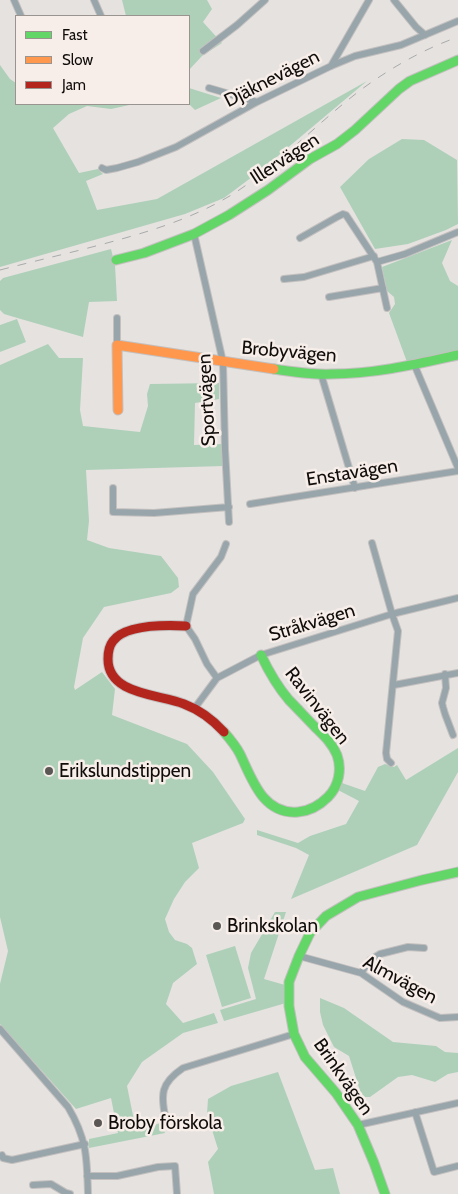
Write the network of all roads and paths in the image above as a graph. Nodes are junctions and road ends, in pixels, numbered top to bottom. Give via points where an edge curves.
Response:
1 (14, 0) edge
2 (94, 0) edge
3 (265, 0) edge
4 (369, 0) edge
5 (394, 0) edge
6 (21, 15) edge
7 (101, 15) edge
8 (458, 21) edge
9 (425, 35) junction
10 (203, 51) dead end
11 (458, 60) edge
12 (331, 66) junction
13 (209, 88) dead end
14 (257, 102) junction
15 (102, 168) dead end
16 (458, 232) edge
17 (194, 234) junction
18 (300, 238) dead end
19 (376, 259) junction
20 (116, 260) dead end
21 (284, 279) dead end
22 (382, 288) junction
23 (329, 297) dead end
24 (387, 308) dead end
25 (117, 318) dead end
26 (117, 345) junction
27 (458, 355) edge
28 (223, 362) junction
29 (414, 364) junction
30 (321, 374) junction
31 (118, 410) dead end
32 (458, 469) edge
33 (113, 488) dead end
34 (355, 488) junction
35 (250, 504) dead end
36 (229, 507) junction
37 (229, 522) dead end
38 (372, 543) dead end
39 (226, 544) dead end
40 (458, 598) edge
41 (392, 614) junction
42 (186, 626) junction
43 (261, 655) junction
44 (458, 673) edge
45 (445, 674) junction
46 (217, 678) junction
47 (394, 684) junction
48 (194, 709) junction
49 (453, 735) dead end
50 (391, 763) dead end
51 (458, 872) edge
52 (424, 948) dead end
53 (299, 956) junction
54 (361, 973) junction
55 (458, 1017) edge
56 (0, 1029) edge
57 (294, 1034) junction
58 (458, 1103) edge
59 (415, 1112) junction
60 (166, 1120) dead end
61 (358, 1124) junction
62 (85, 1144) junction
63 (2, 1155) dead end
64 (458, 1166) edge
65 (88, 1176) junction
66 (33, 1185) dead end
67 (70, 1194) edge
68 (88, 1194) edge
69 (177, 1194) edge
70 (386, 1194) edge

1 - 6 street
2 - 7 street
3 - 10 street
4 - 12 street
5 - 9 street
8 - 9 street, Djäknevägen
9 - 12 street, Djäknevägen
11 - 17 street, Illervägen via 410,81 337,144 229,215
12 - 14 street, Djäknevägen
13 - 14 street
14 - 15 street, Djäknevägen via 176,147 117,168
16 - 19 street via 405,254
17 - 20 street, Illervägen
17 - 28 street, Sportvägen
18 - 19 street via 343,214
19 - 21 street
19 - 22 street
22 - 23 street
22 - 24 street
25 - 26 street
26 - 28 street, Brobyvägen
26 - 31 street
27 - 29 street, Brobyvägen
28 - 30 street, Brobyvägen
28 - 36 street, Sportvägen
29 - 30 street, Brobyvägen via 374,371
29 - 32 street
30 - 34 street
32 - 34 street, Enstavägen
33 - 36 street via 113,512 159,513
34 - 35 street, Enstavägen
36 - 37 street, Sportvägen
38 - 41 street
39 - 42 street via 221,557 193,594
40 - 41 street, Stråkvägen
41 - 43 street, Stråkvägen
41 - 47 street via 398,631
42 - 46 street
42 - 48 street, Ravinvägen via 138,628 121,634 112,641 108,655 109,672 121,685
43 - 46 street, Stråkvägen
43 - 48 street, Ravinvägen via 275,682 331,743 339,760 340,776 334,790 321,803 307,811 290,812 261,796 227,736 211,719
44 - 45 street
45 - 47 street
45 - 49 street via 443,707
46 - 48 street, Stråkvägen
47 - 50 street via 386,756
51 - 53 street, Brinkvägen via 358,897 326,916 310,933
52 - 54 street via 408,947 380,954 370,960
53 - 54 street, Almvägen
53 - 57 street, Brinkvägen via 289,982
54 - 55 street, Almvägen via 403,1002 440,1018
56 - 62 street via 68,1107
57 - 60 street via 183,1068 174,1074 163,1093
57 - 61 street, Brinkvägen via 306,1057
58 - 59 street
59 - 61 street
59 - 64 street via 434,1172
61 - 70 street, Brinkvägen
62 - 63 street via 12,1160
62 - 65 street
65 - 68 street
65 - 69 street via 117,1176 175,1166
66 - 67 street via 51,1184

